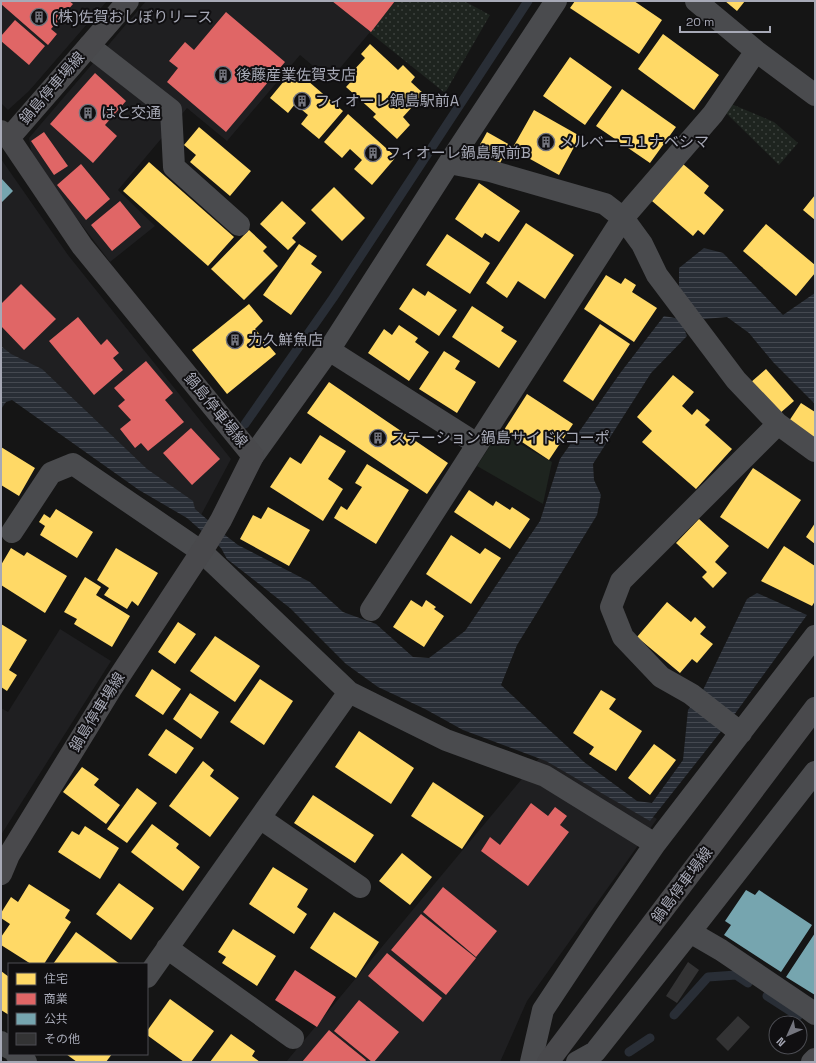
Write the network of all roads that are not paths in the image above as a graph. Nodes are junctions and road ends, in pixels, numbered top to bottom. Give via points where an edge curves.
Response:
1 (128, 1) edge
2 (556, 1) edge
3 (696, 1) edge
4 (89, 46) junction
5 (756, 51) junction
6 (815, 94) edge
7 (5, 135) edge
8 (449, 163) junction
9 (623, 218) junction
10 (240, 225) dead end
11 (329, 350) junction
12 (778, 424) junction
13 (477, 444) junction
14 (815, 451) edge
15 (253, 456) junction
16 (12, 532) dead end
17 (204, 547) junction
18 (371, 610) dead end
19 (815, 636) edge
20 (349, 692) junction
21 (815, 708) edge
22 (737, 730) junction
23 (815, 772) edge
24 (260, 818) junction
25 (654, 844) junction
26 (4, 860) edge
27 (360, 887) dead end
28 (690, 932) junction
29 (167, 948) junction
30 (148, 976) edge
31 (815, 1014) edge
32 (293, 1038) dead end
33 (17, 1055) edge
34 (815, 1059) edge
35 (26, 1062) edge
36 (531, 1062) edge
37 (548, 1062) edge
38 (577, 1062) edge
39 (812, 1062) edge

1 - 4 main road, 鍋島停車場線
2 - 8 street
3 - 5 street
4 - 7 main road, 鍋島停車場線
4 - 10 street via 171,110 174,167
5 - 6 street
5 - 9 street via 713,114
7 - 15 main road, 鍋島停車場線 via 82,246
8 - 9 street via 605,204
8 - 11 street
9 - 12 street via 642,244 657,274 736,380
9 - 13 street
11 - 13 street
11 - 15 street
12 - 14 street
12 - 22 street via 621,581 611,607 623,637 661,677 690,694
13 - 18 street
15 - 17 main road, 鍋島停車場線
16 - 17 street via 51,472 73,464
17 - 20 street
17 - 26 main road, 鍋島停車場線 via 111,688
19 - 22 street
20 - 24 street
20 - 25 street via 446,740 545,776
21 - 37 main road, 鍋島停車場線
22 - 25 street
23 - 28 street
24 - 27 street
24 - 29 street
25 - 36 street via 543,1010
28 - 31 street
28 - 38 street via 594,1052
29 - 30 street
29 - 32 street
33 - 35 street
34 - 39 street

